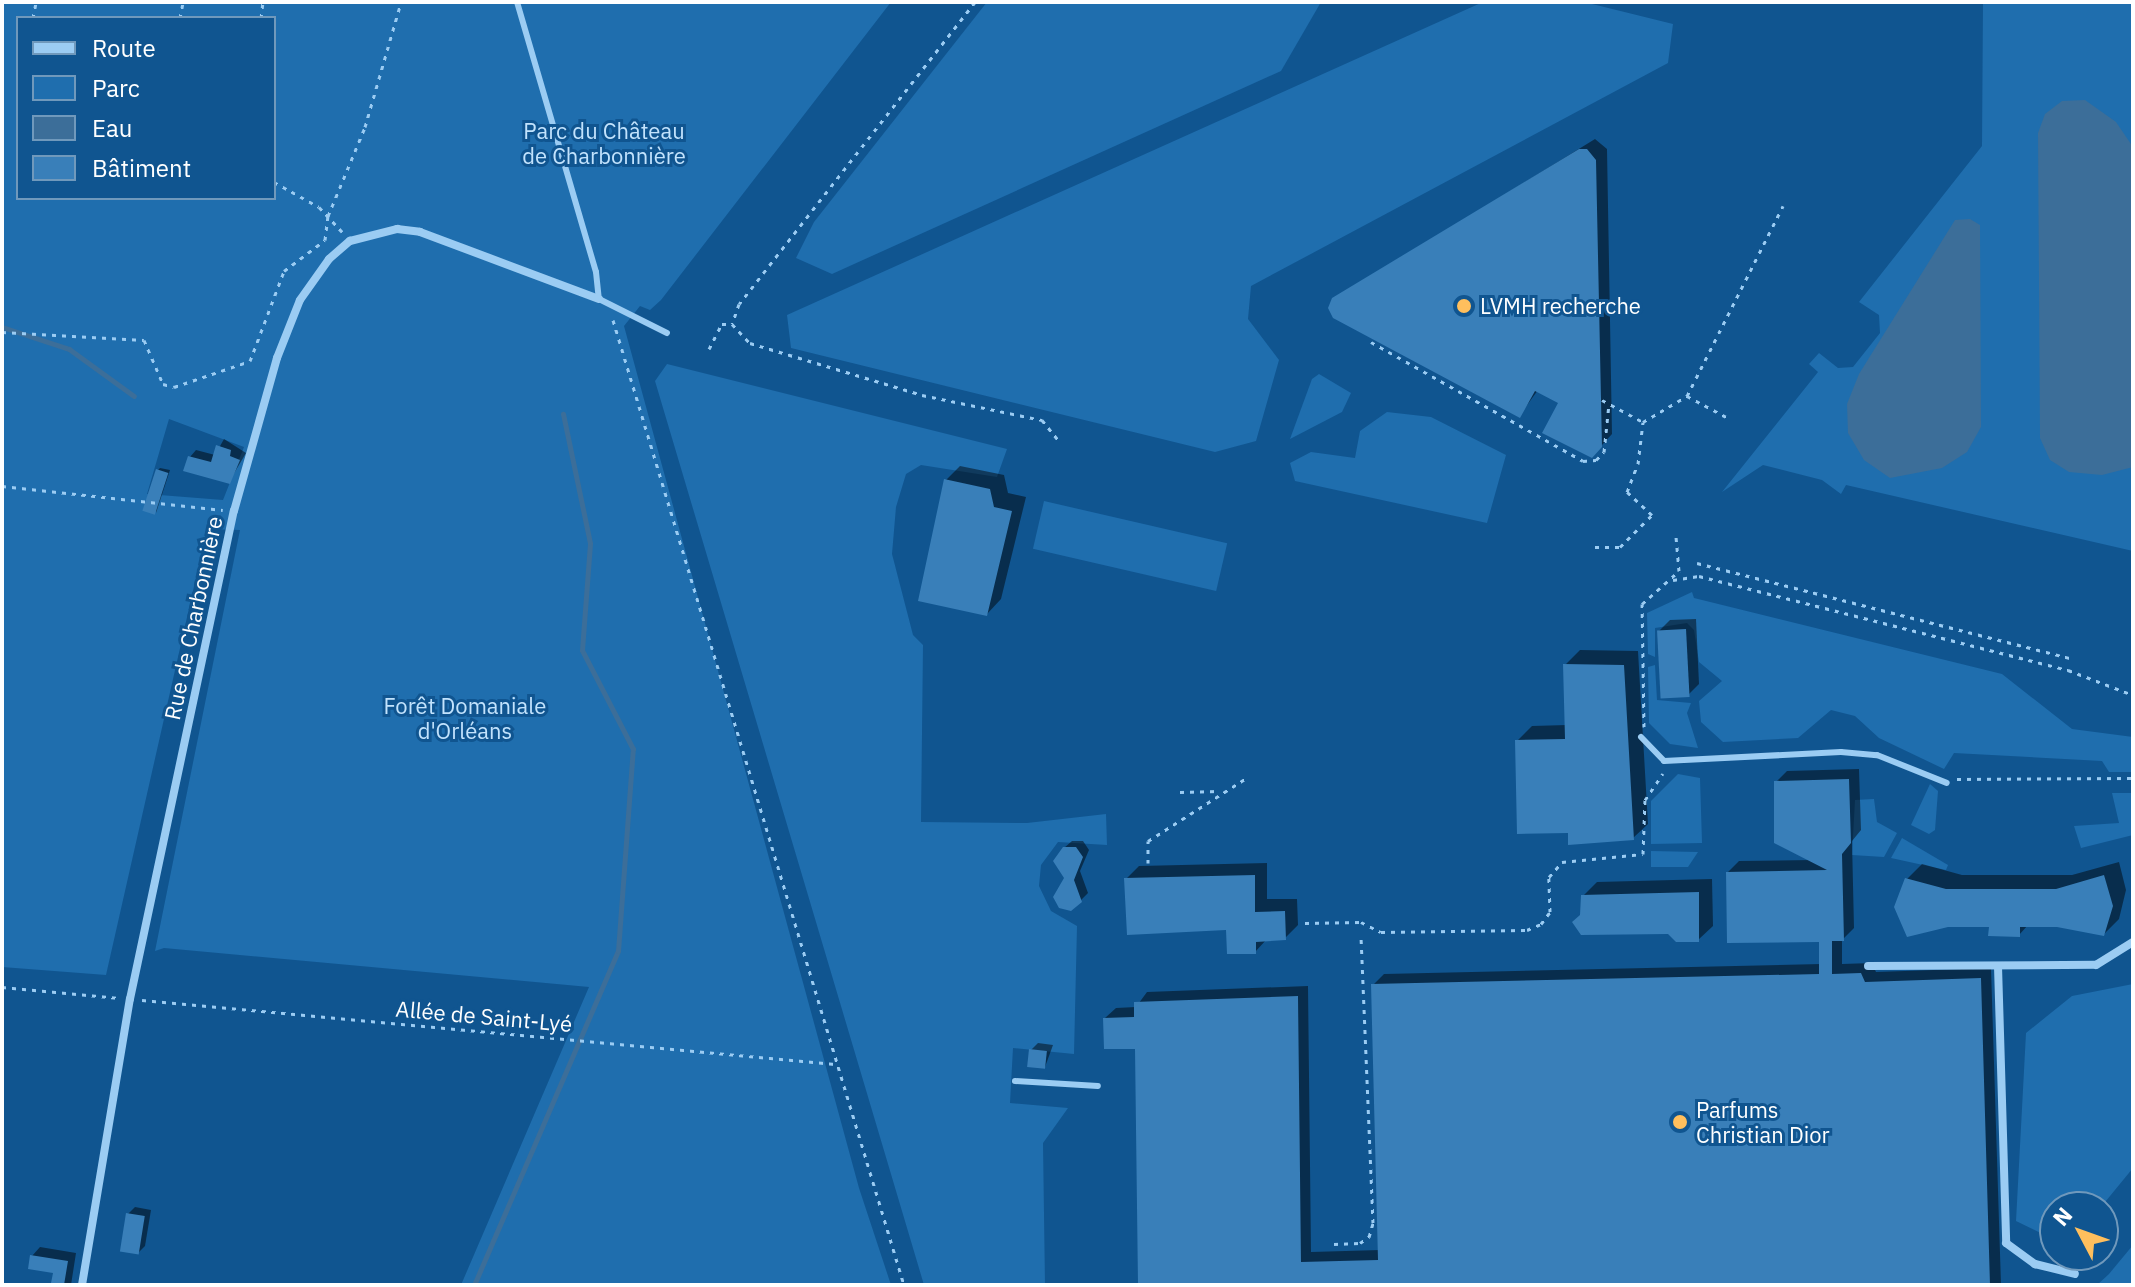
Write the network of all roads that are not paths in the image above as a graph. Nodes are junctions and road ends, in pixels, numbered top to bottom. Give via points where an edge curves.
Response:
1 (517, 2) edge
2 (599, 299) junction
3 (667, 333) dead end
4 (1641, 737) dead end
5 (1947, 783) dead end
6 (2133, 942) edge
7 (1868, 966) dead end
8 (1998, 966) junction
9 (1015, 1081) dead end
10 (1098, 1086) dead end
11 (2075, 1274) dead end
12 (82, 1285) edge

1 - 2 lane via 596,272
2 - 3 lane
2 - 12 street, Rue de Charbonnière via 420,232 377,231 350,241 329,259 300,300 277,358 234,511 130,999
4 - 5 lane via 1664,761 1841,752 1877,755
6 - 8 street via 2096,965
7 - 8 street
8 - 11 street via 2006,1243 2035,1264
9 - 10 lane

